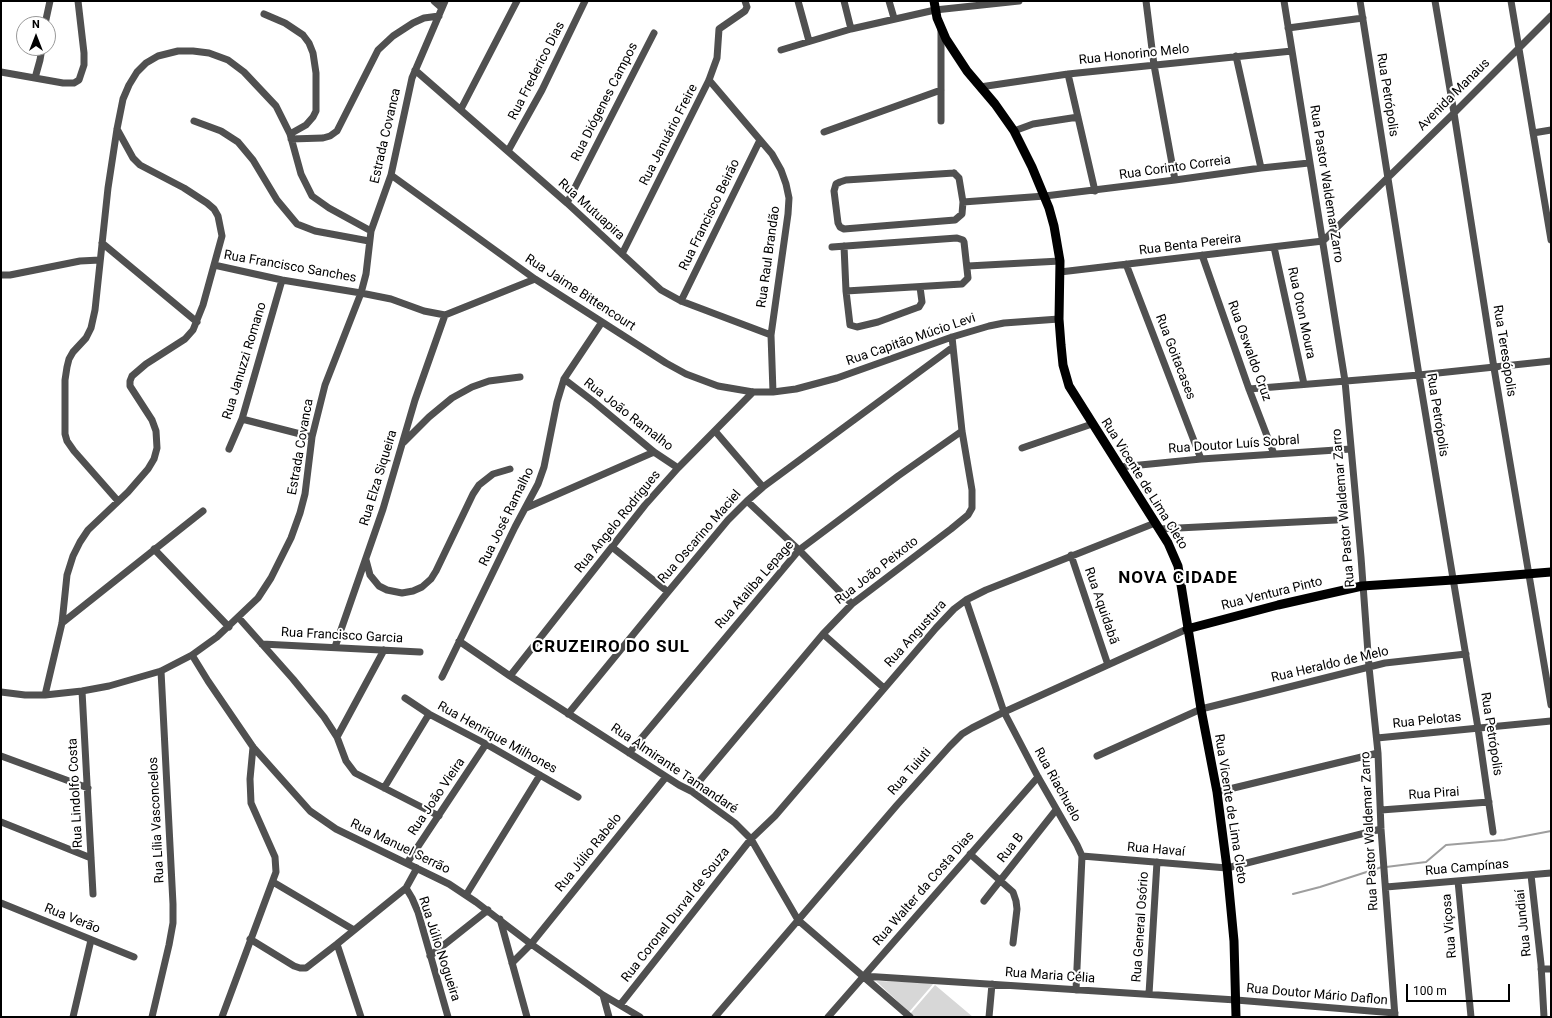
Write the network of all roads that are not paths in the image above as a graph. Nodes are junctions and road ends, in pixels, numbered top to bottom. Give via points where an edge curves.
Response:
1 (50, 1) edge
2 (78, 1) edge
3 (433, 1) edge
4 (445, 1) edge
5 (517, 1) edge
6 (586, 1) edge
7 (745, 1) edge
8 (798, 1) edge
9 (844, 1) edge
10 (889, 1) edge
11 (1019, 1) edge
12 (1146, 1) edge
13 (1284, 1) edge
14 (1360, 1) edge
15 (1435, 1) edge
16 (1511, 1) edge
17 (934, 5) edge
18 (442, 8) junction
19 (264, 14) dead end
20 (47, 16) edge
21 (438, 16) junction
22 (1551, 16) edge
23 (894, 18) junction
24 (1362, 18) junction
25 (941, 27) junction
26 (1288, 28) junction
27 (851, 29) junction
28 (654, 33) dead end
29 (809, 41) junction
30 (1519, 47) junction
31 (782, 50) dead end
32 (1292, 51) junction
33 (41, 56) edge
34 (1236, 56) junction
35 (1154, 65) junction
36 (416, 70) junction
37 (1, 72) edge
38 (1068, 74) junction
39 (35, 78) junction
40 (710, 80) junction
41 (980, 87) junction
42 (941, 90) junction
43 (461, 109) junction
44 (1454, 113) junction
45 (1078, 117) junction
46 (194, 121) dead end
47 (941, 121) dead end
48 (117, 129) junction
49 (1014, 130) junction
50 (1551, 130) edge
51 (824, 132) dead end
52 (1533, 133) junction
53 (291, 137) junction
54 (760, 140) junction
55 (508, 151) junction
56 (1309, 163) junction
57 (1260, 168) junction
58 (391, 175) junction
59 (1388, 177) junction
60 (1175, 180) junction
61 (1095, 191) junction
62 (1045, 196) junction
63 (963, 202) junction
64 (567, 203) junction
65 (371, 231) junction
66 (1551, 240) edge
67 (369, 241) junction
68 (1323, 241) junction
69 (102, 243) junction
70 (844, 246) junction
71 (832, 247) dead end
72 (1274, 247) junction
73 (622, 254) junction
74 (1202, 255) junction
75 (100, 260) junction
76 (1060, 261) junction
77 (1126, 264) junction
78 (214, 266) junction
79 (968, 266) junction
80 (1060, 272) junction
81 (1, 275) edge
82 (536, 279) junction
83 (282, 280) junction
84 (920, 287) junction
85 (846, 291) junction
86 (362, 293) junction
87 (681, 301) junction
88 (445, 315) junction
89 (1059, 319) junction
90 (197, 322) junction
91 (602, 322) junction
92 (771, 335) junction
93 (952, 337) junction
94 (953, 347) junction
95 (1551, 361) edge
96 (1494, 368) junction
97 (1419, 375) junction
98 (520, 376) dead end
99 (564, 379) junction
100 (1345, 381) junction
101 (1304, 384) junction
102 (1249, 388) junction
103 (753, 392) junction
104 (773, 392) junction
105 (242, 419) junction
106 (1092, 424) junction
107 (715, 431) junction
108 (962, 431) junction
109 (312, 437) junction
110 (402, 443) junction
111 (1022, 448) dead end
112 (229, 449) dead end
113 (1351, 449) junction
114 (654, 452) junction
115 (1274, 454) junction
116 (1201, 459) junction
117 (1120, 466) junction
118 (678, 468) junction
119 (510, 469) dead end
120 (763, 487) junction
121 (118, 501) junction
122 (747, 501) junction
123 (526, 508) junction
124 (203, 511) dead end
125 (1336, 520) dead end
126 (1157, 526) junction
127 (612, 547) junction
128 (154, 549) junction
129 (799, 550) junction
130 (1071, 555) junction
131 (366, 560) junction
132 (1551, 572) edge
133 (1529, 574) junction
134 (1452, 580) junction
135 (1362, 586) junction
136 (668, 592) junction
137 (966, 600) junction
138 (852, 604) junction
139 (238, 617) junction
140 (62, 623) junction
141 (229, 627) junction
142 (1187, 629) junction
143 (823, 634) junction
144 (460, 641) junction
145 (262, 644) junction
146 (335, 647) junction
147 (384, 650) junction
148 (420, 652) dead end
149 (1466, 654) junction
150 (192, 655) junction
151 (1108, 665) junction
152 (1369, 667) junction
153 (161, 671) junction
154 (510, 676) junction
155 (442, 677) dead end
156 (884, 688) junction
157 (82, 691) junction
158 (1, 692) edge
159 (45, 695) junction
160 (405, 698) dead end
161 (1551, 705) edge
162 (1201, 709) junction
163 (1004, 712) junction
164 (429, 714) junction
165 (568, 714) junction
166 (1551, 721) edge
167 (1478, 728) junction
168 (337, 736) junction
169 (1377, 738) junction
170 (486, 744) junction
171 (253, 748) junction
172 (629, 753) junction
173 (1378, 753) junction
174 (1, 756) edge
175 (1097, 756) dead end
176 (540, 775) junction
177 (666, 777) junction
178 (1038, 777) junction
179 (88, 788) junction
180 (384, 788) junction
181 (691, 791) junction
182 (1217, 792) junction
183 (578, 797) dead end
184 (1489, 802) junction
185 (1056, 810) junction
186 (1381, 810) junction
187 (439, 816) junction
188 (1, 822) edge
189 (1381, 829) junction
190 (1493, 832) dead end
191 (751, 839) junction
192 (970, 854) junction
193 (1082, 856) junction
194 (91, 858) junction
195 (1157, 862) junction
196 (407, 863) junction
197 (417, 868) junction
198 (1227, 868) junction
199 (1551, 873) edge
200 (1531, 875) junction
201 (1000, 881) junction
202 (1458, 881) junction
203 (273, 882) junction
204 (1386, 887) junction
205 (406, 888) junction
206 (93, 894) dead end
207 (466, 895) junction
208 (984, 901) dead end
209 (1, 903) edge
210 (488, 910) junction
211 (500, 919) junction
212 (798, 920) junction
213 (354, 930) junction
214 (250, 939) junction
215 (91, 940) junction
216 (1013, 943) dead end
217 (338, 944) junction
218 (530, 944) junction
219 (430, 956) junction
220 (134, 957) dead end
221 (512, 963) junction
222 (1541, 969) junction
223 (1551, 969) edge
224 (863, 976) junction
225 (992, 984) junction
226 (1076, 990) junction
227 (1149, 994) junction
228 (603, 995) junction
229 (1236, 1000) junction
230 (620, 1005) junction
231 (1395, 1015) edge
232 (73, 1017) edge
233 (152, 1017) edge
234 (222, 1017) edge
235 (362, 1017) edge
236 (448, 1017) edge
237 (528, 1017) edge
238 (609, 1017) edge
239 (640, 1017) edge
240 (715, 1017) edge
241 (828, 1017) edge
242 (910, 1017) edge
243 (989, 1017) edge
244 (1236, 1017) edge
245 (1471, 1017) edge
246 (1544, 1017) edge

1 - 20 street
2 - 39 street via 84,53 84,65 79,80 74,83
3 - 18 street
4 - 18 street, Estrada Covanca
5 - 43 street
6 - 55 street, Rua Frederico Dias via 542,90
7 - 40 street, Rua Januário Freire via 746,10 719,29 718,58
8 - 29 street
9 - 27 street
10 - 23 street
11 - 17 street
12 - 35 street
13 - 26 street, Rua Pastor Waldemar Zarro
14 - 24 street, Rua Petrópolis
15 - 44 street, Rua Teresópolis
16 - 30 street
17 - 23 street
17 - 25 main road, Rua Vicente de Lima Cleto
18 - 21 street, Estrada Covanca
19 - 53 street via 285,23 303,35 313,53 316,111
21 - 36 street, Estrada Covanca
21 - 53 street via 414,23 393,36 378,50 337,131 323,138
22 - 30 street, Avenida Manaus
23 - 27 street
24 - 26 street
24 - 59 street, Rua Petrópolis
25 - 41 main road, Rua Vicente de Lima Cleto via 955,54
25 - 42 street
26 - 32 street, Rua Pastor Waldemar Zarro
27 - 29 street
28 - 64 street, Rua Diógenes Campos
29 - 31 street
30 - 44 street, Avenida Manaus
30 - 52 street
32 - 34 street, Rua Honorino Melo
32 - 56 street, Rua Pastor Waldemar Zarro
33 - 39 street
34 - 35 street, Rua Honorino Melo
34 - 57 street
35 - 38 street, Rua Honorino Melo
35 - 60 street
36 - 43 street, Rua Mutuapira
36 - 58 street, Estrada Covanca via 408,91
37 - 39 street
38 - 41 street, Rua Honorino Melo
38 - 45 street
40 - 54 street, Rua Raul Brandão
40 - 73 street, Rua Januário Freire
41 - 49 main road, Rua Vicente de Lima Cleto
42 - 47 street
42 - 51 street
43 - 55 street, Rua Mutuapira
44 - 59 street, Avenida Manaus
44 - 96 street, Rua Teresópolis
45 - 49 street via 1033,124
45 - 61 street
46 - 67 street via 221,131 238,142 277,200 297,224 315,231
48 - 53 street via 123,99 136,72 158,56 178,51 193,51 209,53 228,60 244,72 276,106
48 - 69 street
48 - 78 street via 133,158 140,165 184,188 214,209 222,236
49 - 62 main road, Rua Vicente de Lima Cleto
50 - 52 street
52 - 66 street
53 - 65 street via 301,174 312,196
54 - 87 street, Rua Francisco Beirão
54 - 92 street, Rua Raul Brandão via 781,170 789,198
55 - 64 street, Rua Mutuapira
56 - 57 street, Rua Corinto Correia
56 - 68 street, Rua Pastor Waldemar Zarro
57 - 60 street, Rua Corinto Correia
58 - 65 street, Estrada Covanca
58 - 82 street, Rua Jaime Bittencourt
59 - 68 street, Avenida Manaus
59 - 97 street, Rua Petrópolis
60 - 61 street, Rua Corinto Correia
61 - 62 street, Rua Corinto Correia
62 - 63 street, Rua Corinto Correia
62 - 76 main road, Rua Vicente de Lima Cleto via 1054,226
63 - 63 street via 959,178 954,173 846,180 836,184 834,191 836,219 844,229 956,220 962,214
64 - 73 street, Rua Mutuapira
65 - 67 street, Estrada Covanca
67 - 86 street, Estrada Covanca
68 - 72 street, Rua Benta Pereira
68 - 100 street, Rua Pastor Waldemar Zarro
69 - 75 street
69 - 90 street
70 - 71 street
70 - 79 street via 961,238
70 - 85 street
72 - 74 street, Rua Benta Pereira
72 - 101 street, Rua Oton Moura
73 - 87 street, Rua Mutuapira via 661,290
74 - 77 street, Rua Benta Pereira
74 - 102 street, Rua Oswaldo Cruz
75 - 81 street via 80,261
75 - 121 street via 91,328 73,352 66,367 65,434 74,451
76 - 79 street
76 - 80 main road, Rua Vicente de Lima Cleto
77 - 80 street, Rua Benta Pereira
77 - 116 street, Rua Goitacases
78 - 83 street, Rua Francisco Sanches
78 - 90 street
79 - 84 street via 968,278 962,284
80 - 89 main road, Rua Vicente de Lima Cleto
82 - 88 street
82 - 91 street, Rua Jaime Bittencourt
83 - 86 street, Rua Francisco Sanches
83 - 105 street, Rua Januzzi Romano
84 - 85 street
84 - 85 street via 922,302 919,307 878,322 857,326 850,325 849,322
86 - 88 street, Rua Francisco Sanches
86 - 109 street, Estrada Covanca via 329,372
87 - 92 street, Rua Mutuapira
88 - 110 street, Rua Elza Siqueira
89 - 93 street, Rua Capitão Múcio Levi via 1004,323
89 - 106 main road, Rua Vicente de Lima Cleto via 1063,365 1069,386
90 - 121 street via 185,339 146,364 130,380 130,386 152,420 156,431 157,448 148,469
91 - 99 street, Rua José Ramalho
91 - 103 street, Rua Jaime Bittencourt via 686,374 718,386
92 - 104 street, Rua Raul Brandão
93 - 94 street, Rua João Peixoto
93 - 104 street, Rua Capitão Múcio Levi via 837,378
94 - 108 street, Rua João Peixoto
94 - 120 street, Rua Oscarino Maciel
95 - 96 street
96 - 97 street
96 - 133 street, Rua Teresópolis
97 - 100 street
97 - 134 street, Rua Petrópolis
98 - 110 street via 489,381 452,398
99 - 114 street, Rua João Ramalho
99 - 123 street, Rua José Ramalho via 544,467
100 - 101 street
100 - 113 street, Rua Pastor Waldemar Zarro
101 - 102 street
102 - 115 street, Rua Oswaldo Cruz
103 - 104 street, Rua Jaime Bittencourt
103 - 107 street, Rua Angelo Rodrigues
105 - 109 street
105 - 112 street, Rua Januzzi Romano
106 - 111 street
106 - 117 main road, Rua Vicente de Lima Cleto
107 - 118 street, Rua Angelo Rodrigues
107 - 120 street
108 - 129 street, Rua Ataliba Lepage
108 - 138 street, Rua João Peixoto via 973,500 968,515
109 - 139 street, Estrada Covanca via 305,494 291,538 258,598
110 - 131 street, Rua Elza Siqueira
113 - 115 street, Rua Doutor Luís Sobral
113 - 135 street, Rua Pastor Waldemar Zarro
114 - 118 street, Rua João Ramalho
114 - 123 street
115 - 116 street, Rua Doutor Luís Sobral
116 - 117 street, Rua Doutor Luís Sobral
117 - 126 main road, Rua Vicente de Lima Cleto
118 - 127 street, Rua Angelo Rodrigues
119 - 131 street via 493,474 479,485 436,571 422,587 402,593 387,590 379,586 370,575
120 - 122 street, Rua Oscarino Maciel
121 - 140 street via 88,530 73,556 67,575
122 - 129 street
122 - 136 street, Rua Oscarino Maciel
123 - 144 street, Rua José Ramalho
124 - 128 street
125 - 126 street, Rua Angustura
126 - 130 street, Rua Angustura
126 - 142 main road, Rua Vicente de Lima Cleto via 1178,566
127 - 136 street
127 - 154 street, Rua Angelo Rodrigues
128 - 140 street
128 - 141 street
129 - 138 street
129 - 172 street, Rua Ataliba Lepage
130 - 137 street, Rua Angustura
130 - 151 street, Rua Aquidabã
131 - 146 street, Rua Elza Siqueira
132 - 133 main road, Rua Ventura Pinto
133 - 134 main road, Rua Ventura Pinto
133 - 161 street, Rua Teresópolis
134 - 135 main road, Rua Ventura Pinto
134 - 149 street, Rua Petrópolis
135 - 142 main road, Rua Ventura Pinto
135 - 152 street, Rua Pastor Waldemar Zarro
136 - 165 street, Rua Oscarino Maciel
137 - 156 street, Rua Angustura via 944,619
137 - 163 street, Rua Riachuelo
138 - 143 street, Rua João Peixoto
139 - 141 street, Estrada Covanca
139 - 145 street
140 - 159 street
141 - 150 street, Estrada Covanca
142 - 151 street, Rua Tuiuti
142 - 162 main road, Rua Vicente de Lima Cleto
143 - 156 street
143 - 181 street, Rua João Peixoto
144 - 154 street, Rua Almirante Tamandaré
144 - 155 street, Rua José Ramalho
145 - 146 street, Rua Francisco Garcia
145 - 168 street
146 - 147 street, Rua Francisco Garcia
147 - 148 street, Rua Francisco Garcia
147 - 168 street
149 - 152 street, Rua Heraldo de Melo
149 - 167 street, Rua Petrópolis
150 - 153 street, Estrada Covanca
150 - 171 street, Rua Manuel Serrão
151 - 163 street, Rua Tuiuti
152 - 162 street, Rua Heraldo de Melo
152 - 169 street, Rua Pastor Waldemar Zarro
153 - 157 street, Estrada Covanca via 110,686
153 - 233 street, Rua Lília Vasconcelos via 173,923
154 - 165 street, Rua Almirante Tamandaré
156 - 191 street, Rua Angustura via 775,816
157 - 159 street, Estrada Covanca
157 - 179 street, Rua Lindolfo Costa
158 - 159 street, Estrada Covanca
160 - 164 street, Rua Henrique Milhones
162 - 175 street, Rua Heraldo de Melo
162 - 182 main road, Rua Vicente de Lima Cleto
163 - 178 street, Rua Riachuelo
163 - 212 street, Rua Tuiuti via 972,728 950,746
164 - 170 street, Rua Henrique Milhones
164 - 180 street
165 - 172 street, Rua Almirante Tamandaré
166 - 167 street, Rua Pelotas
167 - 169 street, Rua Pelotas
167 - 184 street, Rua Petrópolis
168 - 180 street via 342,754 355,773
169 - 173 street, Rua Pastor Waldemar Zarro
170 - 176 street, Rua Henrique Milhones
170 - 187 street, Rua João Vieira
171 - 196 street, Rua Manuel Serrão via 301,802 319,818
171 - 203 street via 250,795 254,812 275,857 276,872
172 - 177 street, Rua Almirante Tamandaré
173 - 182 street
173 - 186 street, Rua Pastor Waldemar Zarro
174 - 179 street
176 - 183 street, Rua Henrique Milhones
176 - 207 street
177 - 181 street, Rua Almirante Tamandaré
177 - 218 street, Rua Júlio Rabelo
178 - 185 street, Rua Riachuelo
178 - 192 street, Rua Walter da Costa Dias
179 - 194 street, Rua Lindolfo Costa
180 - 187 street
181 - 191 street, Rua Almirante Tamandaré
182 - 198 main road, Rua Vicente de Lima Cleto
184 - 186 street, Rua Pirai
184 - 190 street, Rua Petrópolis
185 - 193 street, Rua Riachuelo
185 - 201 street, Rua B
186 - 189 street, Rua Pastor Waldemar Zarro
187 - 196 street, Rua João Vieira
188 - 194 street
189 - 198 street, Rua Havaí
189 - 204 street, Rua Pastor Waldemar Zarro
191 - 212 street, Rua Almirante Tamandaré
191 - 230 street, Rua Coronel Durval de Souza
192 - 201 street
192 - 224 street, Rua Walter da Costa Dias
193 - 195 street, Rua Havaí
193 - 226 street, Rua Riachuelo
194 - 206 street, Rua Lindolfo Costa
195 - 198 street, Rua Havaí
195 - 227 street, Rua General Osório
196 - 197 street, Rua Manuel Serrão
197 - 205 street
197 - 207 street, Rua Manuel Serrão
198 - 229 main road, Rua Vicente de Lima Cleto via 1234,941
199 - 200 street, Rua Campínas
200 - 202 street, Rua Campínas
200 - 222 street, Rua Jundiaí
201 - 208 street, Rua B
201 - 216 street via 1013,892 1016,901
202 - 204 street, Rua Campínas
202 - 245 street, Rua Viçosa
203 - 213 street
203 - 214 street
204 - 231 street, Rua Pastor Waldemar Zarro
205 - 213 street
205 - 219 street, Rua Júlio Nogueira via 418,912
207 - 210 street, Rua Manuel Serrão
209 - 215 street, Rua Verão
210 - 211 street, Rua Manuel Serrão
210 - 219 street
211 - 218 street, Rua Manuel Serrão
211 - 221 street
212 - 224 street, Rua Almirante Tamandaré
212 - 240 street, Rua Tuiuti
213 - 217 street
214 - 217 street via 300,968 306,968
214 - 234 street
215 - 220 street, Rua Verão
215 - 232 street
217 - 235 street
218 - 221 street, Rua Júlio Rabelo
218 - 228 street, Rua Manuel Serrão
219 - 236 street, Rua Júlio Nogueira
221 - 237 street
222 - 223 street
222 - 246 street, Rua Jundiaí
224 - 225 street, Rua Maria Célia
224 - 241 street, Rua Walter da Costa Dias
224 - 242 street, Rua Almirante Tamandaré
225 - 226 street, Rua Maria Célia
225 - 243 street
226 - 227 street, Rua Maria Célia
227 - 229 street, Rua Maria Célia
228 - 230 street, Rua Manuel Serrão
228 - 238 street
229 - 231 street, Rua Doutor Mário Daflon
229 - 244 main road, Rua Vicente de Lima Cleto
230 - 239 street, Rua Manuel Serrão

